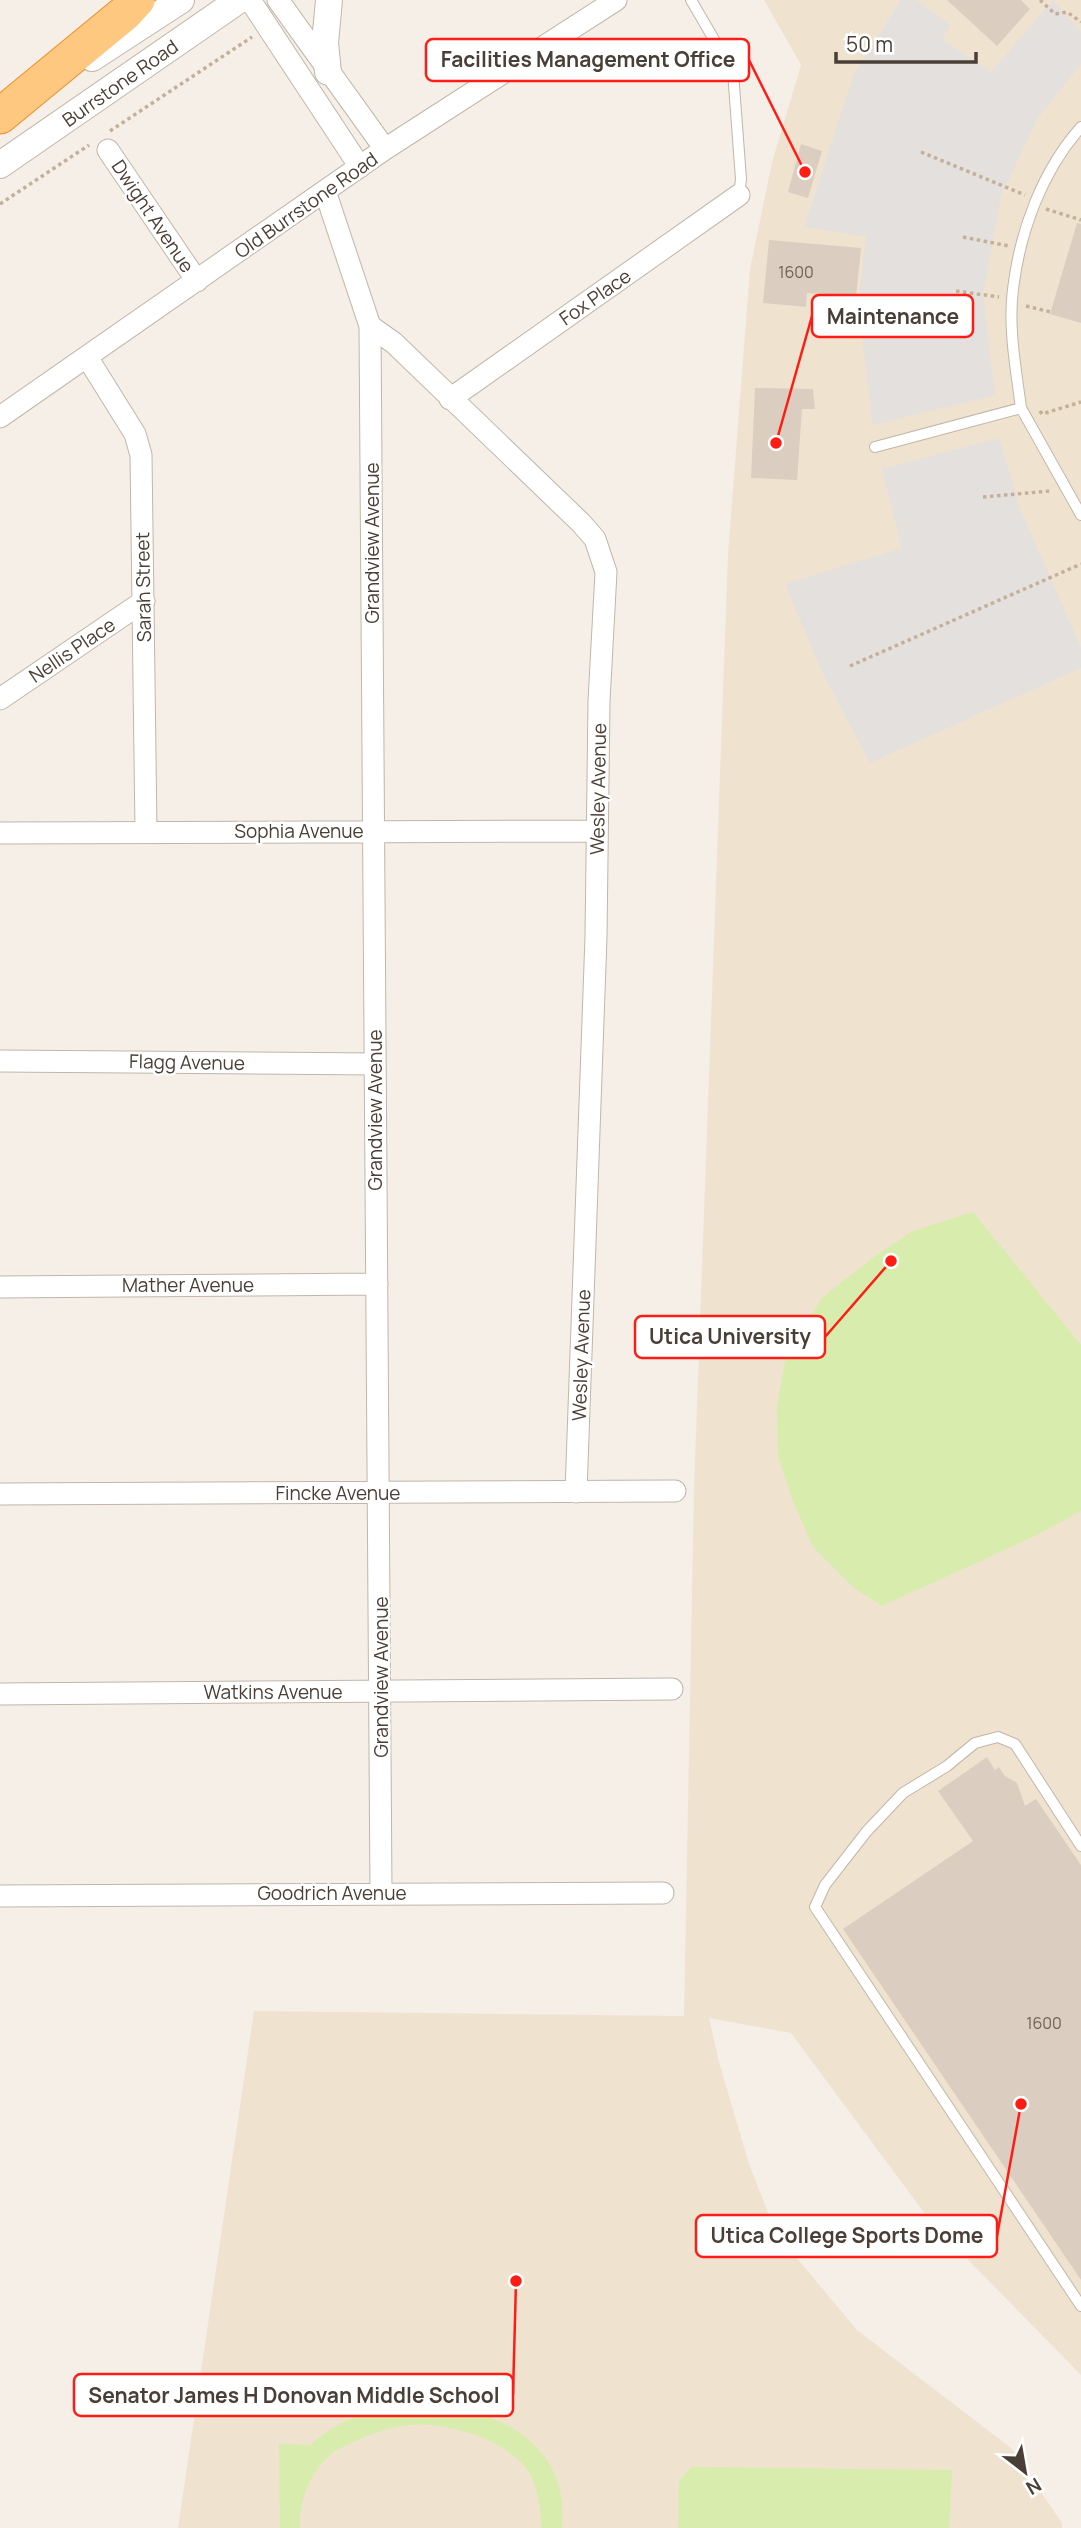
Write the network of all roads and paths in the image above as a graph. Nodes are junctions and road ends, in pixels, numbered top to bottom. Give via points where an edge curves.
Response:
1 (137, 0) edge
2 (181, 0) edge
3 (239, 0) edge
4 (250, 0) edge
5 (278, 0) edge
6 (330, 0) edge
7 (615, 0) edge
8 (691, 0) edge
9 (1040, 0) edge
10 (1081, 22) edge
11 (328, 72) junction
12 (0, 116) edge
13 (1081, 127) edge
14 (385, 149) junction
15 (108, 150) dead end
16 (921, 152) dead end
17 (0, 165) edge
18 (360, 167) junction
19 (325, 191) junction
20 (739, 195) joint
21 (1036, 202) junction
22 (1048, 210) junction
23 (1045, 220) dead end
24 (1081, 220) edge
25 (963, 237) dead end
26 (1022, 249) junction
27 (197, 281) junction
28 (1027, 306) dead end
29 (1026, 318) dead end
30 (370, 326) junction
31 (87, 358) junction
32 (450, 399) junction
33 (1081, 402) edge
34 (1037, 407) dead end
35 (1021, 408) junction
36 (0, 417) edge
37 (875, 447) dead end
38 (1065, 489) junction
39 (983, 497) dead end
40 (1081, 515) edge
41 (1081, 564) edge
42 (144, 601) junction
43 (849, 666) dead end
44 (0, 699) edge
45 (146, 831) junction
46 (373, 831) junction
47 (597, 831) junction
48 (0, 833) edge
49 (0, 1061) edge
50 (374, 1064) junction
51 (377, 1284) junction
52 (0, 1287) edge
53 (676, 1491) dead end
54 (576, 1492) junction
55 (380, 1493) junction
56 (0, 1494) edge
57 (672, 1689) dead end
58 (382, 1691) junction
59 (0, 1694) edge
60 (1081, 1846) edge
61 (381, 1893) junction
62 (663, 1893) dead end
63 (0, 1896) edge
64 (1081, 2306) edge

1 - 12 highway
2 - 12 street, Burrstone Road
3 - 17 street, Burrstone Road
4 - 18 street
5 - 11 street
6 - 11 street via 325,43
7 - 14 street, Old Burrstone Road
8 - 20 lane via 733,72
9 - 10 path via 1055,14 1068,12
11 - 14 street
13 - 21 lane via 1063,147
14 - 18 street, Old Burrstone Road
15 - 27 street, Dwight Avenue
16 - 21 path
18 - 19 street, Old Burrstone Road
19 - 27 street, Old Burrstone Road
19 - 30 street
20 - 32 street, Fox Place
21 - 22 path
21 - 26 lane
22 - 23 path
22 - 24 path
25 - 26 path
26 - 35 lane via 1013,289 1013,345
27 - 31 street, Old Burrstone Road
28 - 29 path
30 - 32 street, Wesley Avenue via 394,343
30 - 46 street, Grandview Avenue
31 - 36 street, Old Burrstone Road
31 - 42 street, Sarah Street via 135,434 141,455
32 - 47 street, Wesley Avenue via 581,523 602,555 606,572
33 - 34 path via 1042,414
35 - 37 lane
35 - 38 lane
38 - 39 path
38 - 40 lane
41 - 43 path
42 - 44 street, Nellis Place
42 - 45 street, Sarah Street
45 - 46 street, Sophia Avenue
45 - 48 street, Sophia Avenue
46 - 47 street, Sophia Avenue
46 - 50 street, Grandview Avenue
47 - 54 street, Wesley Avenue
49 - 50 street, Flagg Avenue
50 - 51 street, Grandview Avenue
51 - 52 street, Mather Avenue
51 - 55 street, Grandview Avenue
53 - 54 street, Fincke Avenue
54 - 55 street, Fincke Avenue
55 - 56 street, Fincke Avenue
55 - 58 street, Grandview Avenue
57 - 58 street, Watkins Avenue
58 - 59 street, Watkins Avenue
58 - 61 street, Grandview Avenue
60 - 64 lane via 1015,1744 998,1737 975,1743 902,1793 825,1885 815,1907
61 - 62 street, Goodrich Avenue
61 - 63 street, Goodrich Avenue

